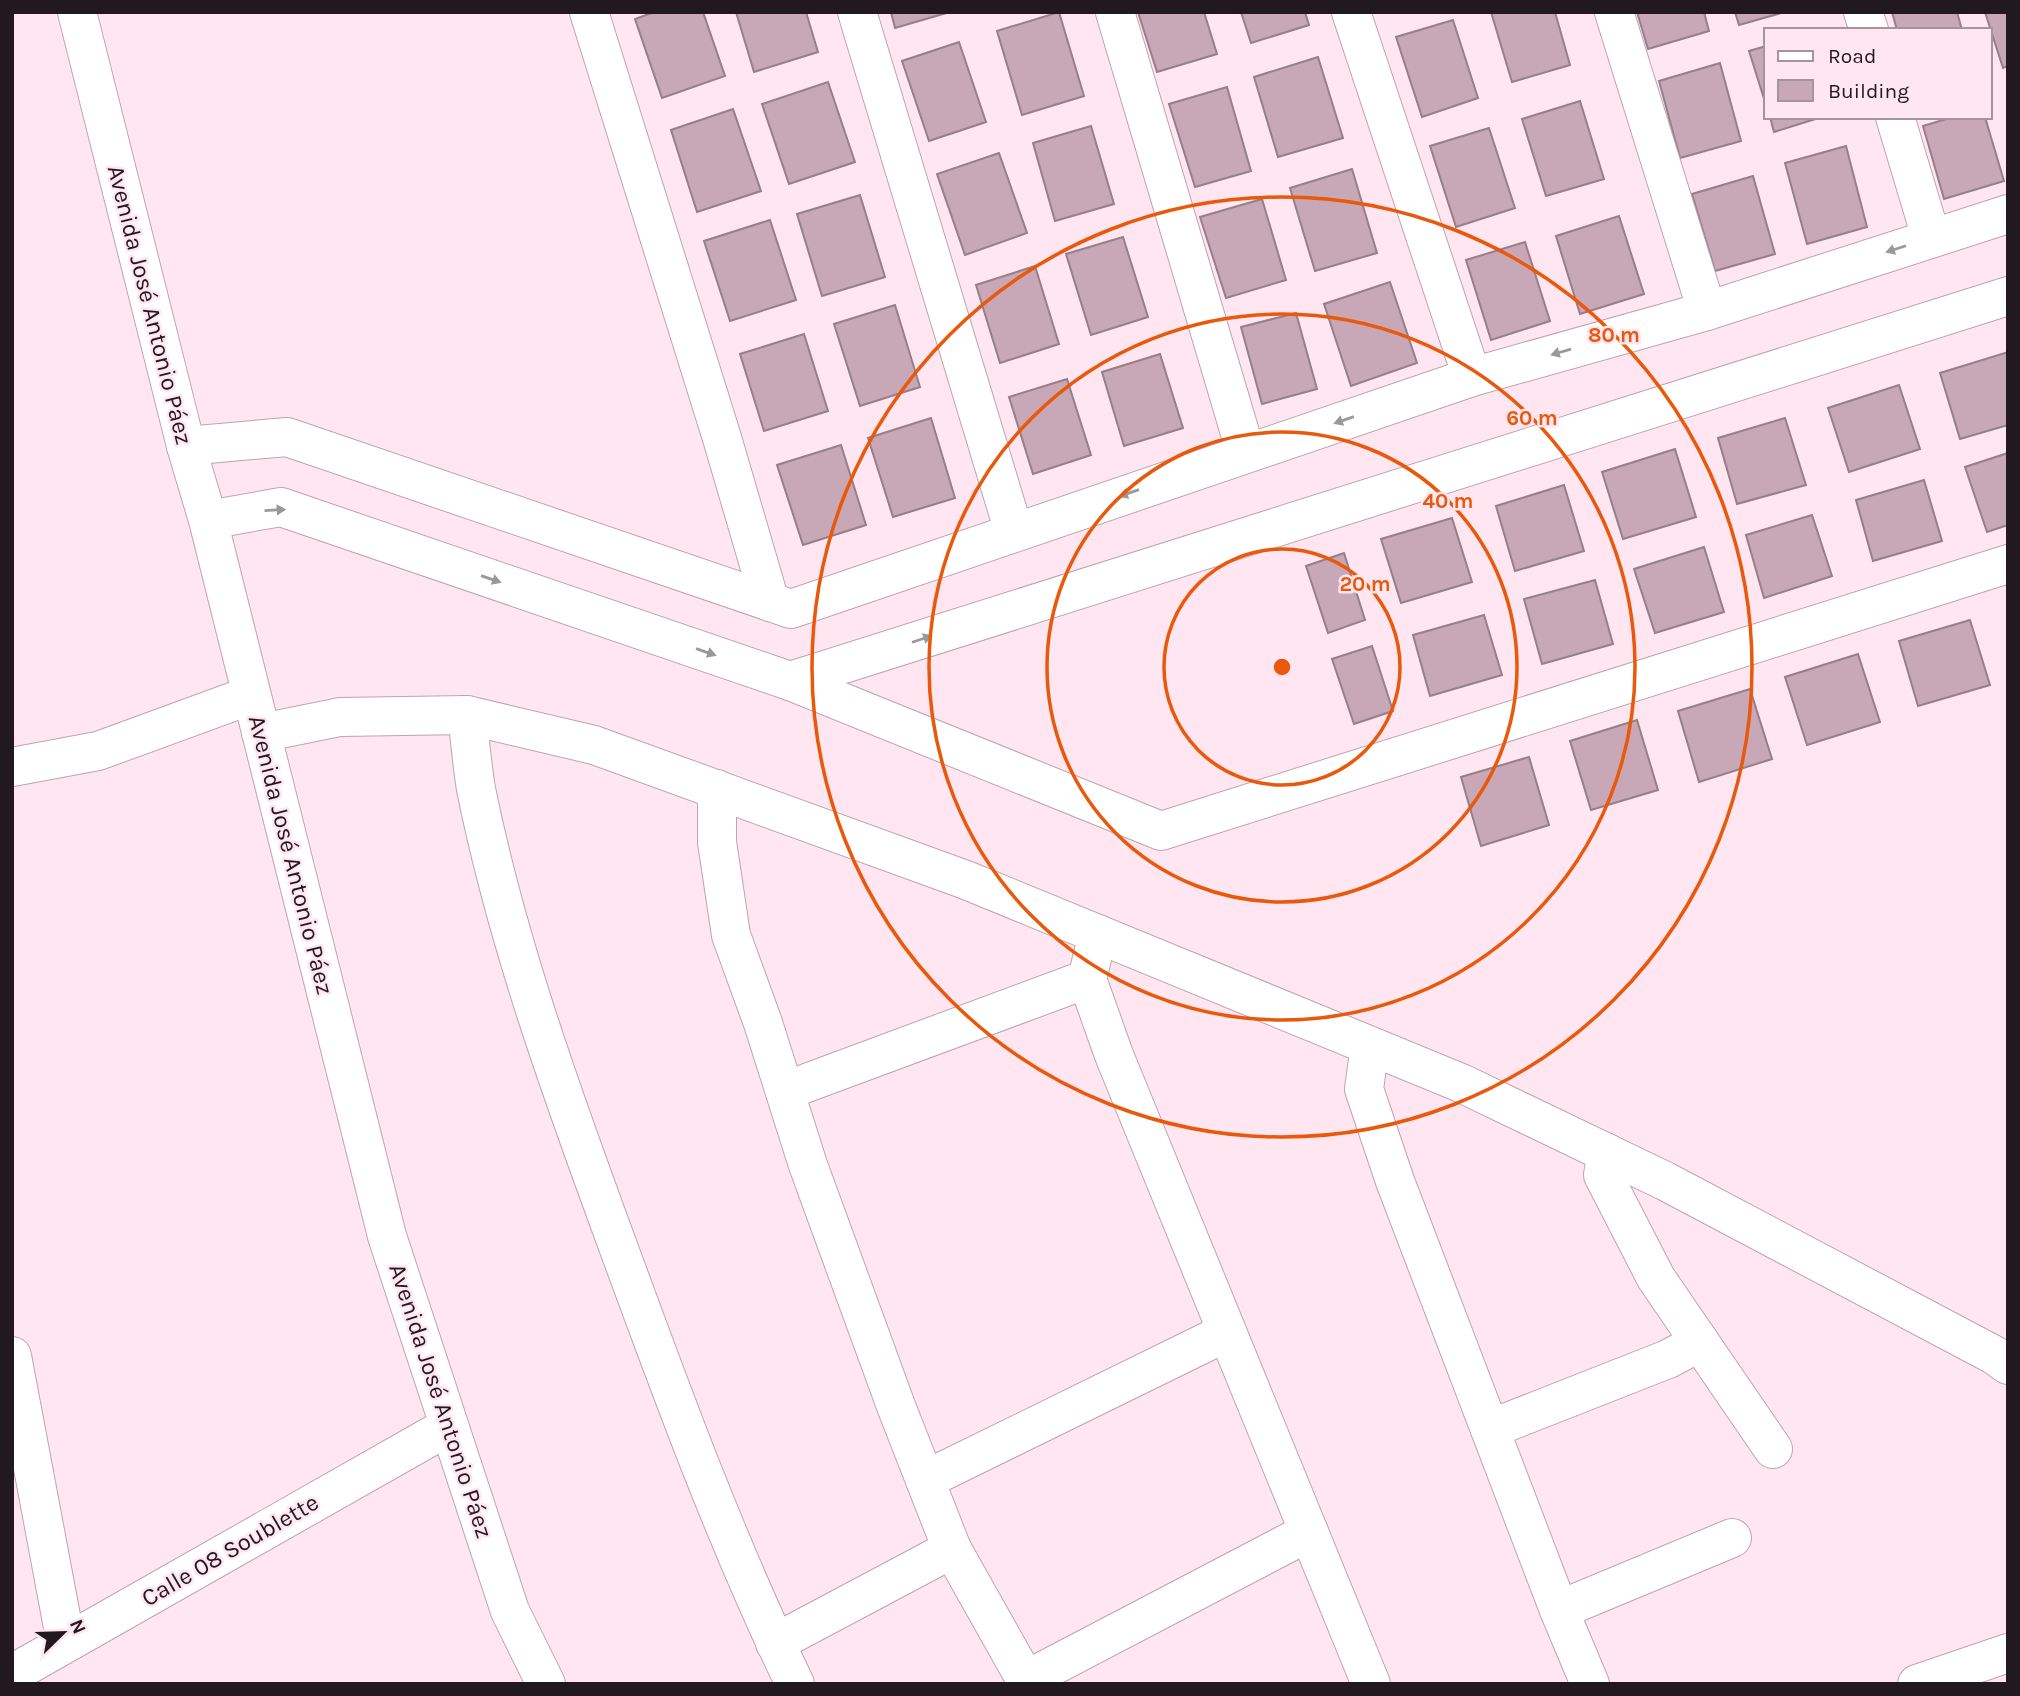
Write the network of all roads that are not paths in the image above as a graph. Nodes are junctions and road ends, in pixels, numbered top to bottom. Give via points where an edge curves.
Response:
1 (77, 12) edge
2 (589, 12) edge
3 (857, 12) edge
4 (1115, 12) edge
5 (1351, 12) edge
6 (1614, 12) edge
7 (1896, 119) edge
8 (2008, 214) edge
9 (1931, 237) junction
10 (2008, 296) edge
11 (1707, 311) junction
12 (1472, 377) junction
13 (186, 446) junction
14 (1246, 453) junction
15 (208, 520) junction
16 (1014, 532) junction
17 (2008, 564) edge
18 (771, 602) junction
19 (790, 681) junction
20 (251, 695) junction
21 (467, 715) junction
22 (261, 733) junction
23 (12, 766) edge
24 (717, 789) junction
25 (1098, 934) junction
26 (1087, 979) junction
27 (1370, 1046) junction
28 (785, 1091) junction
29 (1607, 1153) junction
30 (1227, 1332) junction
31 (1700, 1342) junction
32 (12, 1356) edge
33 (2008, 1365) edge
34 (449, 1426) junction
35 (1490, 1429) junction
36 (1773, 1449) dead end
37 (925, 1480) junction
38 (1309, 1532) junction
39 (1732, 1538) dead end
40 (952, 1549) junction
41 (1559, 1610) junction
42 (65, 1643) junction
43 (775, 1643) junction
44 (2008, 1653) edge
45 (12, 1674) edge
46 (1027, 1682) edge
47 (546, 1684) edge
48 (795, 1684) edge
49 (1371, 1684) edge
50 (1590, 1684) edge
51 (1917, 1684) edge

1 - 13 street, Avenida José Antonio Páez
2 - 18 street
3 - 16 street
4 - 14 street
5 - 12 street
6 - 11 street
7 - 9 street
8 - 9 street
9 -> 11 street
19 -> 10 street
11 -> 12 street
12 -> 14 street
13 - 15 street, Avenida José Antonio Páez
13 - 18 street via 286,437
14 -> 16 street
15 -> 19 street via 281,507
15 - 20 street, Avenida José Antonio Páez
16 - 18 street via 791,609
17 - 19 street via 1161,831
20 - 22 street, Avenida José Antonio Páez
20 - 23 street via 98,751
21 - 22 street via 340,717
21 - 24 street via 594,745
21 - 43 street via 476,786 518,956 686,1432
22 - 34 street, Avenida José Antonio Páez via 387,1236
24 - 25 street via 966,880
24 - 28 street via 717,842 731,934
25 - 26 street
25 - 27 street
26 - 28 street
26 - 30 street
27 - 29 street via 1461,1083
27 - 35 street via 1364,1089
28 - 37 street
29 - 31 street via 1603,1175 1656,1278
29 - 33 street
30 - 37 street
30 - 38 street
31 - 35 street
31 - 36 street
32 - 42 street
34 - 42 street, Calle 08 Soublette
34 - 47 street, Avenida José Antonio Páez via 509,1611
35 - 41 street
37 - 40 street
38 - 46 street
38 - 49 street
39 - 41 street
40 - 43 street
40 - 46 street
41 - 50 street
42 - 45 street, Calle 08 Soublette
43 - 48 street
44 - 51 street

